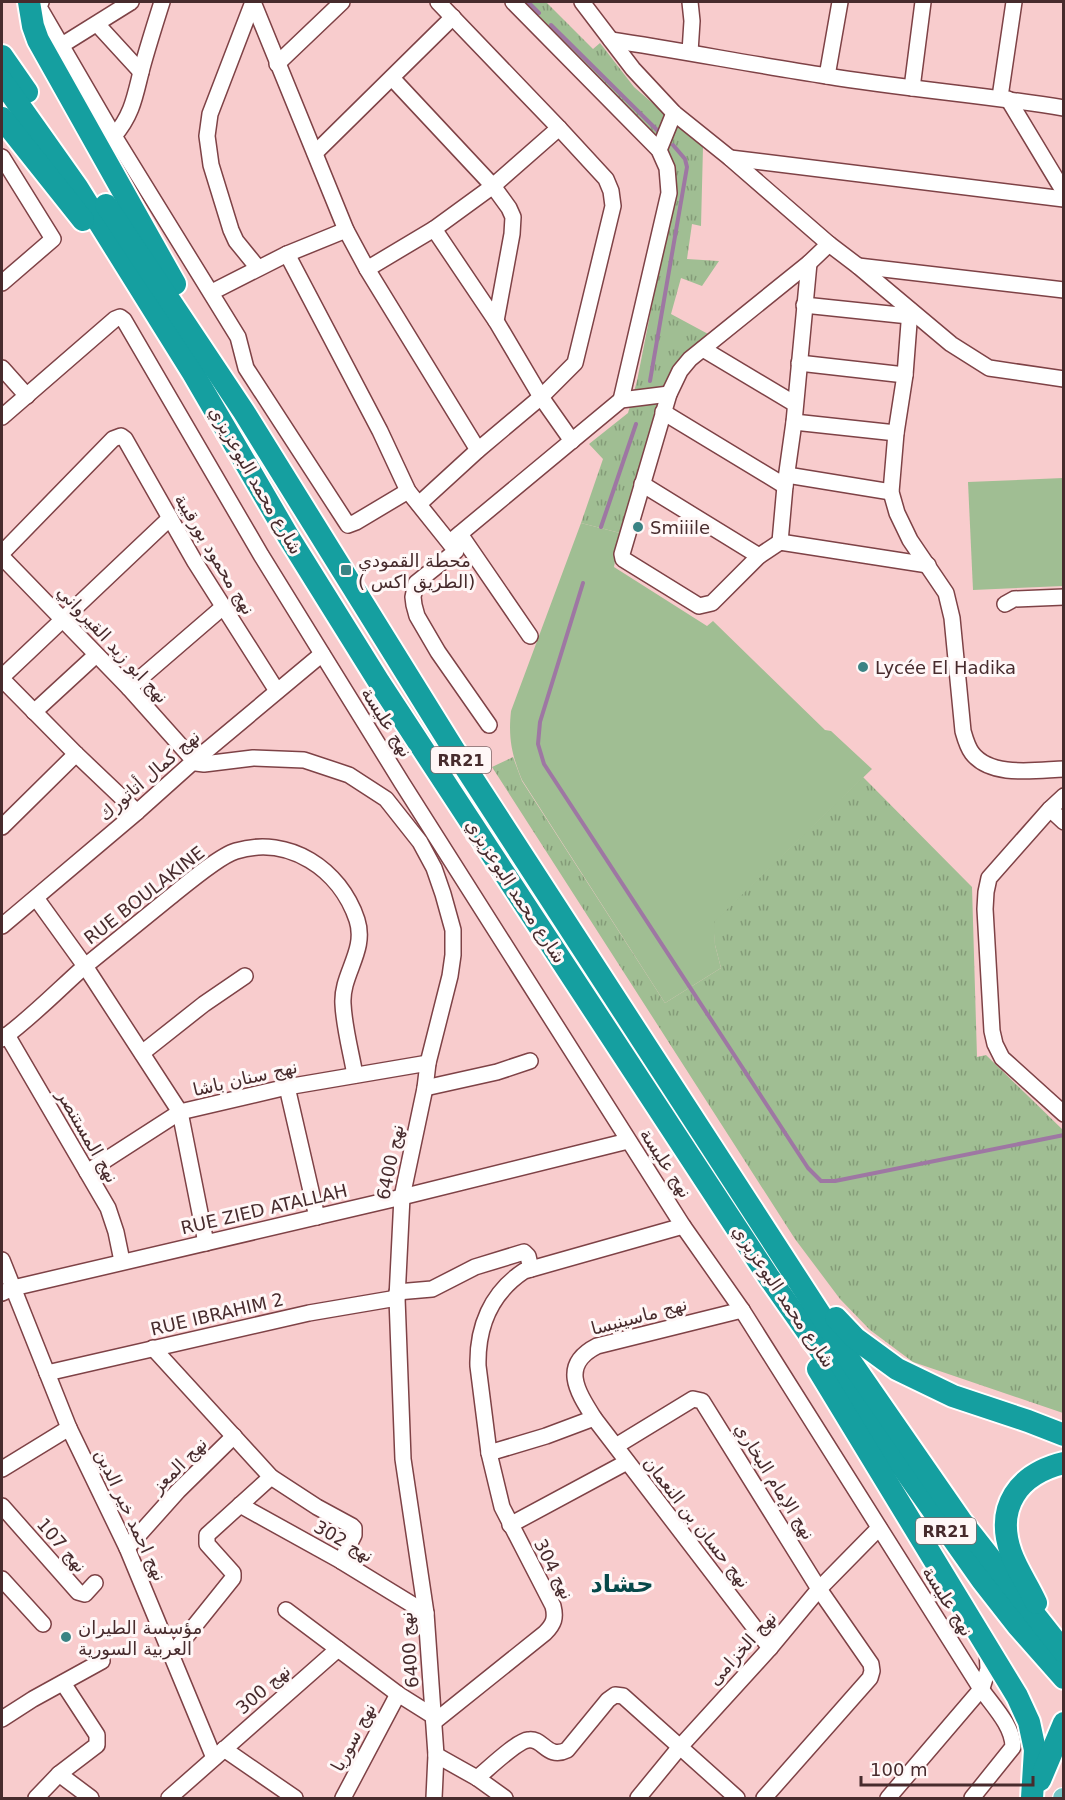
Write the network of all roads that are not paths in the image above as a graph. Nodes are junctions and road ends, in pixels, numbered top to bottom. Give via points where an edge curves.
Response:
1 (29, 2) edge
2 (41, 2) edge
3 (131, 2) edge
4 (162, 2) edge
5 (342, 2) edge
6 (438, 2) edge
7 (513, 2) edge
8 (582, 2) edge
9 (690, 2) edge
10 (840, 2) edge
11 (923, 2) edge
12 (1014, 2) edge
13 (453, 17) junction
14 (97, 24) junction
15 (611, 40) junction
16 (62, 45) junction
17 (690, 52) junction
18 (2, 56) edge
19 (277, 64) junction
20 (141, 72) junction
21 (827, 76) junction
22 (392, 78) junction
23 (2, 81) edge
24 (912, 88) junction
25 (1004, 98) junction
26 (1064, 108) edge
27 (674, 113) junction
28 (2, 118) edge
29 (559, 128) junction
30 (114, 136) junction
31 (659, 150) junction
32 (315, 153) junction
33 (2, 157) edge
34 (65, 158) junction
35 (730, 158) junction
36 (493, 186) junction
37 (1064, 192) edge
38 (1064, 199) edge
39 (434, 229) junction
40 (346, 230) junction
41 (828, 244) junction
42 (287, 254) junction
43 (809, 263) junction
44 (858, 266) junction
45 (258, 268) junction
46 (367, 269) junction
47 (2, 282) edge
48 (1064, 290) edge
49 (212, 292) junction
50 (804, 305) junction
51 (909, 313) junction
52 (496, 321) junction
53 (703, 349) junction
54 (799, 363) junction
55 (2, 368) edge
56 (194, 373) junction
57 (905, 375) junction
58 (1064, 380) edge
59 (669, 394) junction
60 (27, 396) junction
61 (541, 397) junction
62 (621, 400) junction
63 (795, 404) junction
64 (244, 412) junction
65 (663, 412) junction
66 (2, 417) edge
67 (794, 422) junction
68 (896, 433) junction
69 (572, 441) junction
70 (478, 450) junction
71 (786, 480) junction
72 (642, 483) junction
73 (408, 491) junction
74 (891, 492) junction
75 (420, 504) junction
76 (170, 518) junction
77 (455, 538) junction
78 (780, 542) junction
79 (2, 555) edge
80 (759, 556) junction
81 (928, 565) junction
82 (1064, 597) edge
83 (1005, 604) dead end
84 (223, 607) junction
85 (63, 619) junction
86 (530, 636) dead end
87 (322, 654) junction
88 (96, 655) junction
89 (2, 678) edge
90 (129, 688) junction
91 (277, 691) junction
92 (34, 712) junction
93 (489, 725) dead end
94 (76, 754) junction
95 (194, 761) junction
96 (1064, 769) edge
97 (1064, 796) edge
98 (1050, 809) junction
99 (137, 812) junction
100 (1064, 822) edge
101 (2, 826) edge
102 (433, 832) junction
103 (420, 842) junction
104 (36, 898) junction
105 (2, 926) edge
106 (85, 966) junction
107 (245, 976) dead end
108 (4, 1037) edge
109 (142, 1053) junction
110 (530, 1060) dead end
111 (428, 1063) junction
112 (356, 1076) junction
113 (287, 1087) junction
114 (425, 1088) junction
115 (180, 1112) junction
116 (1064, 1114) edge
117 (628, 1141) junction
118 (87, 1172) junction
119 (402, 1197) junction
120 (317, 1217) junction
121 (683, 1226) junction
122 (206, 1243) junction
123 (2, 1260) edge
124 (122, 1261) junction
125 (790, 1265) junction
126 (531, 1269) junction
127 (768, 1276) junction
128 (7, 1291) edge
129 (397, 1295) junction
130 (742, 1310) junction
131 (153, 1348) junction
132 (846, 1370) junction
133 (47, 1373) junction
134 (594, 1418) junction
135 (69, 1428) junction
136 (1064, 1435) edge
137 (234, 1436) junction
138 (616, 1446) junction
139 (489, 1453) junction
140 (627, 1462) junction
141 (1064, 1463) edge
142 (2, 1469) edge
143 (271, 1477) junction
144 (240, 1505) junction
145 (2, 1506) edge
146 (510, 1525) junction
147 (879, 1528) junction
148 (127, 1548) junction
149 (341, 1561) junction
150 (2, 1579) edge
151 (95, 1583) dead end
152 (819, 1589) junction
153 (286, 1610) dead end
154 (426, 1613) junction
155 (43, 1624) dead end
156 (1058, 1646) edge
157 (770, 1648) junction
158 (338, 1649) junction
159 (987, 1649) junction
160 (172, 1654) junction
161 (102, 1661) dead end
162 (1064, 1678) edge
163 (63, 1683) junction
164 (982, 1688) junction
165 (398, 1694) junction
166 (1017, 1696) junction
167 (2, 1716) edge
168 (433, 1719) junction
169 (1064, 1723) edge
170 (679, 1748) junction
171 (219, 1754) junction
172 (436, 1755) junction
173 (60, 1774) junction
174 (477, 1778) junction
175 (36, 1798) edge
176 (91, 1798) edge
177 (169, 1798) edge
178 (295, 1798) edge
179 (343, 1798) edge
180 (434, 1798) edge
181 (505, 1798) edge
182 (638, 1798) edge
183 (737, 1798) edge
184 (764, 1798) edge
185 (888, 1798) edge
186 (972, 1798) edge
187 (1032, 1798) edge

1 - 64 highway via 38,40
2 - 16 street via 39,7
3 - 14 street
4 - 20 street
5 - 19 street
6 - 13 street
7 - 31 street
8 - 15 street
9 - 17 street
10 - 21 street
11 - 24 street
12 - 25 street
13 - 22 street
13 - 29 street
14 - 16 street
14 - 20 street
15 - 17 street
15 - 27 street
16 - 30 street
17 - 21 street
18 - 34 highway, شارع محمد البوعزيزي / RR21
19 - 32 street
19 - 45 street via 253,2 210,114 207,136 211,165 231,230
20 - 30 street via 137,93 123,126
21 - 24 street
22 - 32 street
22 - 36 street
23 - 34 highway, شارع محمد البوعزيزي / RR21
24 - 25 street
25 - 26 street
25 - 37 street
27 - 31 street
27 - 35 street
28 - 56 highway via 90,229
29 - 36 street
29 - 61 street via 606,179 613,206 578,356
30 - 49 street
31 - 62 street via 668,168 669,193
32 - 40 street
33 - 47 street via 53,239
34 - 56 highway, شارع محمد البوعزيزي / RR21
34 - 64 highway, شارع محمد البوعزيزي / RR21
35 - 38 street
35 - 41 street
36 - 39 street
36 - 52 street via 509,207 513,225
39 - 46 street
39 - 52 street
40 - 42 street
40 - 46 street
41 - 43 street
41 - 44 street
42 - 45 street
42 - 73 street
43 - 50 street
43 - 53 street
44 - 48 street
44 - 51 street
45 - 49 street
46 - 70 street
49 - 73 street via 238,337 246,368 346,522 352,525
50 - 51 street
50 - 54 street
51 - 57 street
51 - 58 street via 989,368
52 - 61 street
53 - 59 street via 685,364
53 - 63 street
54 - 57 street
54 - 63 street
55 - 60 street
56 - 127 highway, شارع محمد البوعزيزي / RR21 via 288,536 379,682
57 - 68 street
59 - 62 street
59 - 65 street
60 - 66 street
60 - 87 street, نهج عليسة via 115,319 124,320
61 - 69 street
61 - 70 street
62 - 69 street
63 - 67 street
64 - 125 highway, شارع محمد البوعزيزي / RR21 via 454,750
65 - 71 street
65 - 72 street
67 - 68 street
67 - 71 street
68 - 74 street
69 - 77 street
70 - 75 street
71 - 74 street
71 - 78 street
72 - 80 street
72 - 80 street via 622,554 626,563 699,606 712,603
73 - 75 street
74 - 81 street via 910,540
75 - 77 street
76 - 79 street, نهج محمود بورقيبة via 121,436 113,439
76 - 84 street, نهج محمود بورقيبة
76 - 85 street
77 - 86 street
77 - 93 street via 456,552 416,583 414,605 438,652
78 - 80 street
78 - 81 street
79 - 85 street, نهج ابو زيد القيرواني
81 - 96 street via 946,593 952,618 963,731 972,754 995,768
82 - 83 street via 1014,599
84 - 90 street
84 - 91 street, نهج محمود بورقيبة
85 - 88 street, نهج ابو زيد القيرواني
85 - 89 street
87 - 91 street, نهج كمال أتاتورك
87 - 102 street, نهج عليسة
88 - 90 street, نهج ابو زيد القيرواني
88 - 92 street
89 - 92 street
90 - 95 street, نهج ابو زيد القيرواني
91 - 95 street, نهج كمال أتاتورك
92 - 94 street
94 - 99 street
94 - 101 street
95 - 99 street, نهج كمال أتاتورك
95 - 103 street, نهج 6400 via 199,764 253,758 304,760 348,775 386,800
97 - 98 street
98 - 100 street
98 - 116 street via 989,878 985,909 994,1044 1002,1058
99 - 104 street, نهج كمال أتاتورك
102 - 103 street
102 - 117 street, نهج عليسة
103 - 111 street, نهج 6400 via 443,894 454,944
104 - 105 street, نهج كمال أتاتورك
104 - 106 street
106 - 108 street, RUE BOULAKINE
106 - 109 street
106 - 112 street, RUE BOULAKINE via 233,852 251,848 297,852 326,870 344,893 357,920 359,945 343,1003
107 - 109 street
108 - 118 street, نهج المستنصر
109 - 115 street
110 - 114 street via 497,1072
111 - 112 street, نهج سنان باشا
111 - 114 street, نهج 6400
112 - 113 street, نهج سنان باشا
113 - 115 street, نهج سنان باشا
113 - 120 street
114 - 119 street, نهج 6400
115 - 118 street, نهج سنان باشا
115 - 122 street
117 - 119 street, RUE ZIED ATALLAH
117 - 121 street, نهج عليسة
118 - 124 street, نهج المستنصر via 108,1208
119 - 120 street, RUE ZIED ATALLAH
119 - 129 street, نهج 6400
120 - 122 street, RUE ZIED ATALLAH
121 - 126 street, نهج 304
121 - 130 street, نهج عليسة
122 - 124 street, RUE ZIED ATALLAH
123 - 128 street, نهج احمد خير الدين
124 - 128 street, RUE ZIED ATALLAH
125 - 132 highway, شارع محمد البوعزيزي / RR21
125 - 136 highway via 856,1339 897,1369 954,1396
126 - 129 street, RUE IBRAHIM 2 via 524,1252 475,1267 432,1289
126 - 139 street, نهج 304 via 512,1279 498,1295 477,1346
127 - 132 highway, شارع محمد البوعزيزي / RR21
127 - 159 highway via 839,1405
128 - 133 street, نهج احمد خير الدين
129 - 131 street, RUE IBRAHIM 2
129 - 154 street, نهج 6400 via 404,1474
130 - 134 street, نهج ماسينيسا via 618,1339 586,1351 575,1368 574,1378 580,1397
130 - 147 street, نهج عليسة
131 - 133 street, RUE IBRAHIM 2
131 - 137 street
132 - 156 highway, شارع محمد البوعزيزي / RR21
132 - 162 highway, شارع محمد البوعزيزي / RR21 via 982,1580
133 - 135 street, نهج احمد خير الدين
134 - 138 street, نهج حسان بن النعمان
134 - 139 street
135 - 142 street
135 - 148 street, نهج احمد خير الدين
137 - 143 street
137 - 148 street, نهج المعز
138 - 140 street, نهج حسان بن النعمان
138 - 152 street, نهج الإمام البخاري via 693,1399 702,1401
139 - 146 street, نهج 304
140 - 146 street
140 - 157 street, نهج حسان بن النعمان
141 - 156 highway via 1031,1476 1016,1490 1005,1525 1011,1554
143 - 144 street
143 - 149 street via 354,1528
144 - 149 street, نهج 302
144 - 160 street via 206,1539 233,1578
145 - 151 street, نهج 107 via 78,1592 85,1594
146 - 168 street, نهج 304 via 553,1606 553,1625
147 - 152 street, نهج الخزامى
147 - 164 street, نهج عليسة
148 - 160 street, نهج احمد خير الدين
149 - 154 street, نهج 302
150 - 155 street
152 - 157 street, نهج الخزامى
152 - 184 street, نهج الإمام البخاري via 872,1671 870,1678
153 - 158 street
154 - 168 street, نهج 6400
157 - 170 street, نهج الخزامى
158 - 165 street
158 - 171 street, نهج 300
159 - 164 street via 988,1669
159 - 166 highway
160 - 171 street, نهج احمد خير الدين
161 - 163 street
163 - 167 street
163 - 173 street via 98,1740
164 - 166 street via 998,1688
164 - 185 street
164 - 186 street, نهج عليسة via 1009,1730 1013,1748
165 - 168 street
165 - 179 street, نهج سوريا
166 - 187 highway via 1029,1722 1035,1750
168 - 172 street, نهج 6400
169 - 187 highway
170 - 174 street via 623,1696 615,1695 567,1750 553,1753 535,1740 527,1740
170 - 182 street, نهج الخزامى
170 - 183 street
171 - 177 street, نهج 300
171 - 178 street
172 - 174 street
172 - 180 street, نهج 6400
173 - 175 street
173 - 176 street
174 - 181 street

